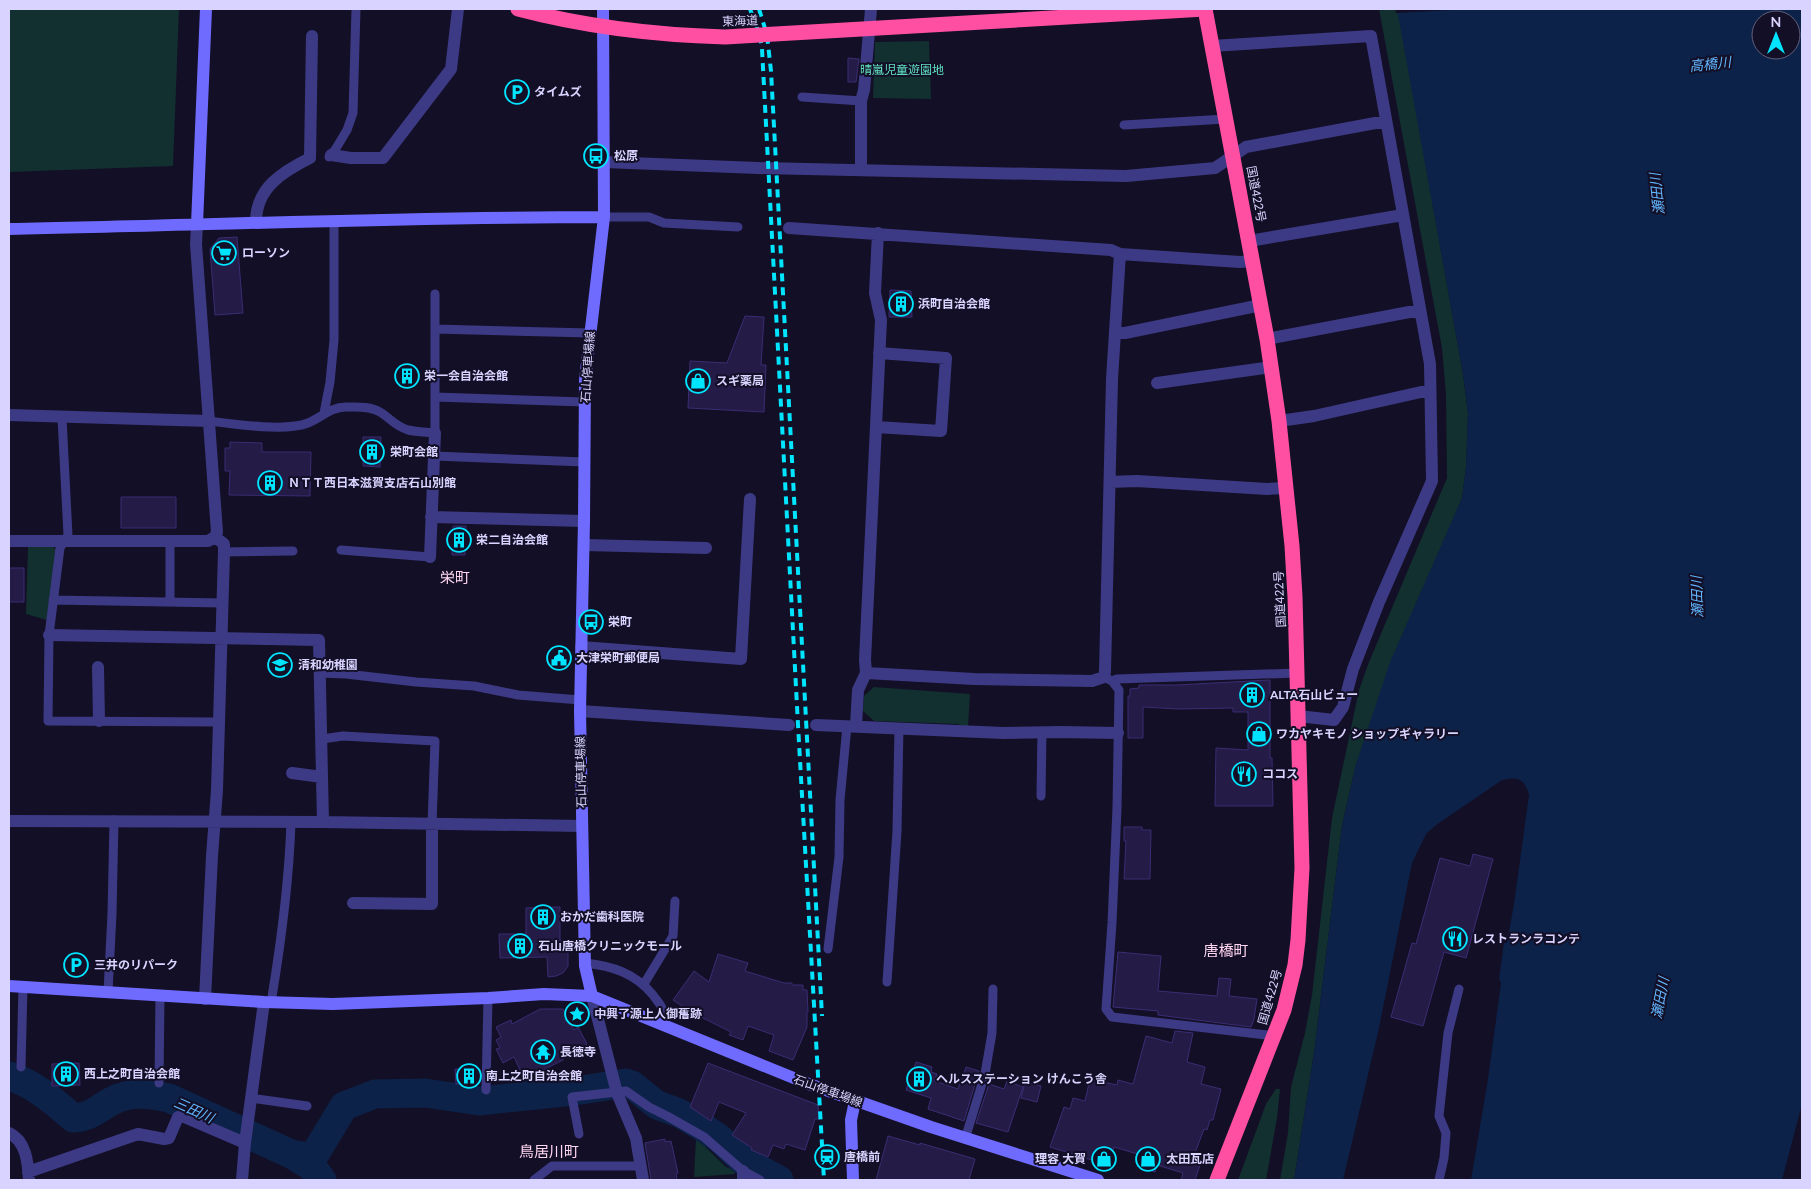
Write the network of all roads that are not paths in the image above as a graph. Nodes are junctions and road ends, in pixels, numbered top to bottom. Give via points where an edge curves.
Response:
1 (206, 9) edge
2 (356, 9) edge
3 (458, 9) edge
4 (510, 9) edge
5 (518, 9) edge
6 (603, 9) edge
7 (871, 9) edge
8 (1200, 9) edge
9 (1205, 9) edge
10 (1034, 14) edge
11 (603, 26) junction
12 (870, 29) junction
13 (312, 36) dead end
14 (1212, 46) junction
15 (802, 97) dead end
16 (861, 101) junction
17 (1226, 119) junction
18 (1386, 121) junction
19 (1124, 125) dead end
20 (329, 157) joint
21 (1233, 157) junction
22 (604, 162) junction
23 (861, 169) junction
24 (1403, 215) junction
25 (604, 217) junction
26 (334, 221) junction
27 (256, 222) junction
28 (196, 224) junction
29 (738, 227) dead end
30 (789, 228) dead end
31 (9, 229) edge
32 (878, 233) junction
33 (1249, 241) junction
34 (1120, 254) junction
35 (1253, 261) junction
36 (435, 294) dead end
37 (1261, 305) junction
38 (1420, 310) junction
39 (435, 329) junction
40 (590, 333) junction
41 (1115, 333) junction
42 (1268, 339) junction
43 (879, 353) junction
44 (1272, 367) junction
45 (1157, 383) dead end
46 (1430, 390) junction
47 (435, 397) junction
48 (584, 402) junction
49 (324, 414) junction
50 (9, 415) edge
51 (62, 418) junction
52 (209, 421) junction
53 (1279, 421) junction
54 (876, 427) junction
55 (435, 433) junction
56 (434, 456) junction
57 (584, 462) junction
58 (1110, 482) junction
59 (1286, 488) junction
60 (750, 499) dead end
61 (431, 517) junction
62 (584, 521) junction
63 (215, 537) junction
64 (9, 541) edge
65 (64, 541) junction
66 (170, 541) junction
67 (584, 545) junction
68 (706, 548) dead end
69 (341, 550) dead end
70 (293, 551) dead end
71 (224, 552) junction
72 (430, 557) joint
73 (53, 600) junction
74 (170, 602) junction
75 (222, 602) junction
76 (49, 636) junction
77 (221, 639) junction
78 (581, 647) junction
79 (98, 667) dead end
80 (319, 673) junction
81 (866, 673) junction
82 (1298, 673) junction
83 (1108, 679) junction
84 (580, 705) junction
85 (1298, 716) junction
86 (99, 721) junction
87 (219, 722) junction
88 (789, 724) dead end
89 (816, 725) dead end
90 (852, 726) junction
91 (899, 728) junction
92 (1042, 732) junction
93 (1118, 733) junction
94 (322, 739) junction
95 (292, 772) dead end
96 (322, 777) junction
97 (1041, 796) dead end
98 (114, 820) junction
99 (9, 821) edge
100 (215, 822) junction
101 (291, 822) junction
102 (323, 822) junction
103 (432, 824) junction
104 (582, 826) junction
105 (676, 901) dead end
106 (353, 903) dead end
107 (828, 949) dead end
108 (585, 963) junction
109 (887, 982) dead end
110 (644, 984) junction
111 (9, 986) edge
112 (23, 987) junction
113 (993, 989) dead end
114 (1459, 989) dead end
115 (108, 992) junction
116 (160, 996) junction
117 (592, 996) junction
118 (488, 998) junction
119 (205, 999) junction
120 (268, 1003) junction
121 (665, 1026) junction
122 (1275, 1036) junction
123 (22, 1067) dead end
124 (159, 1083) dead end
125 (616, 1087) junction
126 (486, 1090) dead end
127 (251, 1098) junction
128 (855, 1101) junction
129 (307, 1106) dead end
130 (9, 1133) edge
131 (579, 1134) dead end
132 (965, 1138) junction
133 (246, 1141) junction
134 (640, 1166) junction
135 (29, 1176) edge
136 (743, 1176) edge
137 (242, 1180) edge
138 (534, 1180) edge
139 (643, 1180) edge
140 (760, 1180) edge
141 (853, 1180) edge
142 (1098, 1180) edge
143 (1218, 1180) edge
144 (1439, 1180) edge

1 - 28 main road
2 - 20 lane via 353,113 347,130
3 - 20 street via 451,69 382,158
4 - 11 street via 543,18
5 - 9 highway, 東海道, bridge via 615,29 725,37
6 - 11 main road, 石山停車場線
7 - 12 street
8 - 10 street
9 - 14 highway, 国道422号
10 - 12 street
11 - 12 street via 701,37
11 - 22 main road, 石山停車場線
12 - 16 street
13 - 27 street via 310,158 289,169 264,190 256,208
14 - 17 highway, 国道422号
14 - 18 street via 1371,36
15 - 16 lane
16 - 23 street
17 - 19 lane
17 - 21 highway, 国道422号
18 - 21 street via 1246,148
18 - 24 street
21 - 23 street via 1215,168 1126,176
21 - 33 highway, 国道422号
22 - 23 street
22 - 25 main road, 石山停車場線
24 - 33 street
24 - 38 street
25 - 26 main road
25 - 29 lane via 650,217 664,223
25 - 40 main road, 石山停車場線
26 - 27 main road
26 - 49 lane via 334,340
27 - 28 main road
28 - 31 main road
28 - 52 street
30 - 32 street
32 - 34 street via 1111,250
32 - 43 street via 875,292 881,320
33 - 35 highway, 国道422号
34 - 35 street
34 - 41 street
35 - 37 highway, 国道422号
36 - 39 lane
37 - 41 street
37 - 42 highway, 国道422号
38 - 42 street
38 - 46 street via 1430,364
39 - 40 lane
39 - 47 lane
40 - 48 main road, 石山停車場線
41 - 58 street
42 - 44 highway, 国道422号
43 - 54 street
43 - 54 street via 946,358 941,431
44 - 45 street
44 - 53 highway, 国道422号
46 - 53 street
46 - 85 street via 1432,481 1379,602 1353,669 1343,707 1334,720
47 - 48 lane
47 - 55 lane
48 - 57 main road, 石山停車場線
49 - 52 lane via 307,423 285,426
49 - 55 lane via 343,407 366,408 380,412 408,430
50 - 51 street
51 - 52 street
51 - 65 lane via 68,536
52 - 63 street
53 - 59 highway, 国道422号
54 - 81 street
55 - 56 street
56 - 57 lane
56 - 61 street
57 - 62 main road, 石山停車場線
58 - 59 street
58 - 83 street via 1105,671
59 - 82 highway, 国道422号
60 - 78 street via 740,659
61 - 62 street
61 - 72 street
62 - 67 main road, 石山停車場線
63 - 66 street via 208,541
63 - 71 street via 224,544
64 - 65 street
65 - 66 street
65 - 73 lane via 60,548
66 - 74 lane
67 - 68 street
67 - 78 main road, 石山停車場線
69 - 72 lane
70 - 71 lane
71 - 75 street
73 - 74 lane
73 - 76 lane
74 - 75 lane
75 - 77 street
76 - 77 street
76 - 86 lane via 48,721
77 - 80 street via 319,640
77 - 87 street
78 - 84 main road, 石山停車場線
79 - 86 street
80 - 84 lane via 474,686
80 - 94 street
81 - 83 street via 974,680
81 - 90 street via 858,690
82 - 83 lane
82 - 85 highway, 国道422号
83 - 93 lane via 1119,690
84 - 88 street
84 - 104 main road, 石山停車場線
85 - 122 highway, 国道422号 via 1302,868 1300,922 1294,965
86 - 87 lane
87 - 100 street
89 - 90 street
90 - 91 street
90 - 107 lane via 840,800 839,857
91 - 92 street
91 - 109 lane via 898,831
92 - 93 street
92 - 97 lane
93 - 122 lane via 1108,1014
94 - 96 street
94 - 103 lane via 343,736 435,741
95 - 96 street
96 - 102 street
98 - 99 street
98 - 100 street
98 - 115 lane
100 - 101 street
100 - 119 street
101 - 102 street
101 - 120 lane via 290,861 278,963
102 - 103 street
103 - 104 street
103 - 106 street via 432,904
104 - 108 main road, 石山停車場線
105 - 110 lane via 673,936
108 - 110 lane via 606,965
108 - 117 main road, 石山停車場線
110 - 121 lane via 661,1006
111 - 112 main road
112 - 115 main road
112 - 123 lane
113 - 132 lane via 992,1033 985,1074
114 - 144 lane via 1448,1033 1440,1116 1446,1133
115 - 116 main road
116 - 119 main road
116 - 124 lane
117 - 118 main road via 544,994
117 - 121 main road, 石山停車場線
117 - 125 street
118 - 120 main road
118 - 126 lane
119 - 120 main road
120 - 127 street
121 - 128 main road, 石山停車場線
122 - 143 highway, 国道422号
125 - 131 lane via 572,1097
125 - 134 street via 636,1138
125 - 136 lane via 704,1137
127 - 129 lane
127 - 133 street
128 - 132 main road, 石山停車場線
128 - 141 main road via 851,1120
130 - 135 street via 18,1137 25,1150
132 - 142 main road, 石山停車場線
133 - 135 street via 178,1116 169,1138 138,1134
133 - 137 street
134 - 138 lane via 552,1166
134 - 139 street
136 - 140 lane

